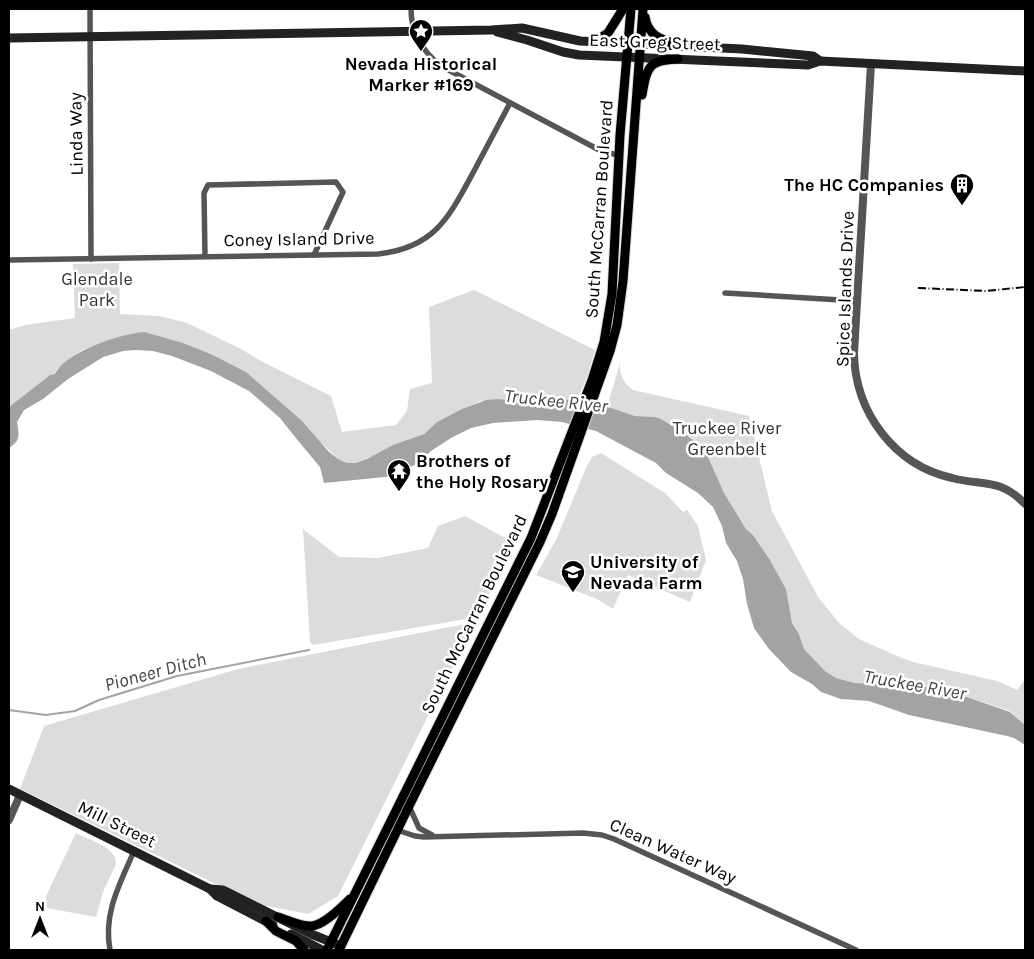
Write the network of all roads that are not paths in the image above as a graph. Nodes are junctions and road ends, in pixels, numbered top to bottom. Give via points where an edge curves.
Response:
1 (90, 9) edge
2 (410, 9) edge
3 (624, 9) edge
4 (631, 9) edge
5 (644, 9) edge
6 (492, 30) junction
7 (413, 31) junction
8 (89, 37) junction
9 (9, 38) edge
10 (594, 42) junction
11 (628, 43) junction
12 (641, 43) junction
13 (679, 45) junction
14 (788, 53) junction
15 (627, 57) junction
16 (640, 57) junction
17 (678, 59) junction
18 (820, 61) junction
19 (743, 62) junction
20 (870, 64) junction
21 (1025, 71) edge
22 (510, 103) junction
23 (633, 144) junction
24 (619, 155) junction
25 (314, 255) junction
26 (205, 256) junction
27 (91, 259) junction
28 (9, 260) edge
29 (725, 294) dead end
30 (857, 301) junction
31 (593, 389) junction
32 (573, 442) junction
33 (1025, 504) edge
34 (515, 571) junction
35 (524, 576) junction
36 (9, 789) edge
37 (20, 795) junction
38 (409, 806) junction
39 (9, 820) edge
40 (397, 830) junction
41 (436, 836) junction
42 (134, 851) junction
43 (210, 889) junction
44 (355, 893) junction
45 (278, 918) junction
46 (266, 921) junction
47 (329, 946) edge
48 (340, 948) edge
49 (110, 950) edge
50 (304, 950) edge
51 (322, 950) edge
52 (856, 950) edge

1 - 8 street, Linda Way
2 - 7 street
3 - 10 main road via 608,34
4 - 11 main road, South McCarran Boulevard
5 - 12 main road, South McCarran Boulevard
5 - 13 main road via 653,35
6 - 7 main road, East Greg Street
6 - 10 main road, East Greg Street via 522,28
6 - 15 main road, East Greg Street via 563,52
7 - 8 main road, East Greg Street
7 - 22 street via 426,53 441,66
8 - 9 main road, East Greg Street
8 - 27 street, Linda Way
10 - 11 main road, East Greg Street
11 - 12 main road, East Greg Street
11 - 15 main road, South McCarran Boulevard
12 - 13 main road, East Greg Street
12 - 16 main road, South McCarran Boulevard
13 - 14 main road, East Greg Street
14 - 18 main road, East Greg Street via 813,56
14 - 19 main road via 749,56
15 - 16 main road, East Greg Street
15 - 24 main road, South McCarran Boulevard
16 - 17 main road, East Greg Street
16 - 23 main road, South McCarran Boulevard
17 - 19 main road, East Greg Street
17 - 23 main road via 659,60 647,69
18 - 19 main road, East Greg Street via 808,64
18 - 20 main road, East Greg Street
20 - 21 main road, East Greg Street
20 - 30 street, Spice Islands Drive
22 - 24 street via 604,152
22 - 25 street, Coney Island Drive via 453,210 422,241 389,253
23 - 31 main road, South McCarran Boulevard via 621,304 610,351
24 - 31 main road, South McCarran Boulevard via 614,278
25 - 26 street, Coney Island Drive
25 - 26 street via 343,192 336,182 208,185 204,193
26 - 27 street, Coney Island Drive
27 - 28 street, Coney Island Drive
29 - 30 street
30 - 33 street, Spice Islands Drive via 854,353 857,382 866,410 882,434 902,454 927,470 954,479 1002,486
31 - 32 main road, South McCarran Boulevard
32 - 34 main road, South McCarran Boulevard
32 - 35 main road, South McCarran Boulevard via 552,514
34 - 35 main road
34 - 44 main road, South McCarran Boulevard
35 - 38 main road, South McCarran Boulevard
36 - 37 main road, Mill Street
37 - 39 street
37 - 42 main road, Mill Street
38 - 40 main road, South McCarran Boulevard
38 - 41 street via 419,828
40 - 41 street, Clean Water Way via 420,837
40 - 48 main road, South McCarran Boulevard
41 - 52 street, Clean Water Way via 602,835
42 - 43 main road, Mill Street
42 - 49 street via 110,908
43 - 45 main road, Mill Street via 222,890
43 - 46 main road, Mill Street via 217,896
44 - 45 main road via 315,926
44 - 47 main road, South McCarran Boulevard
45 - 47 main road, Mill Street
46 - 50 main road
46 - 51 main road, Mill Street
47 - 48 main road, Mill Street

